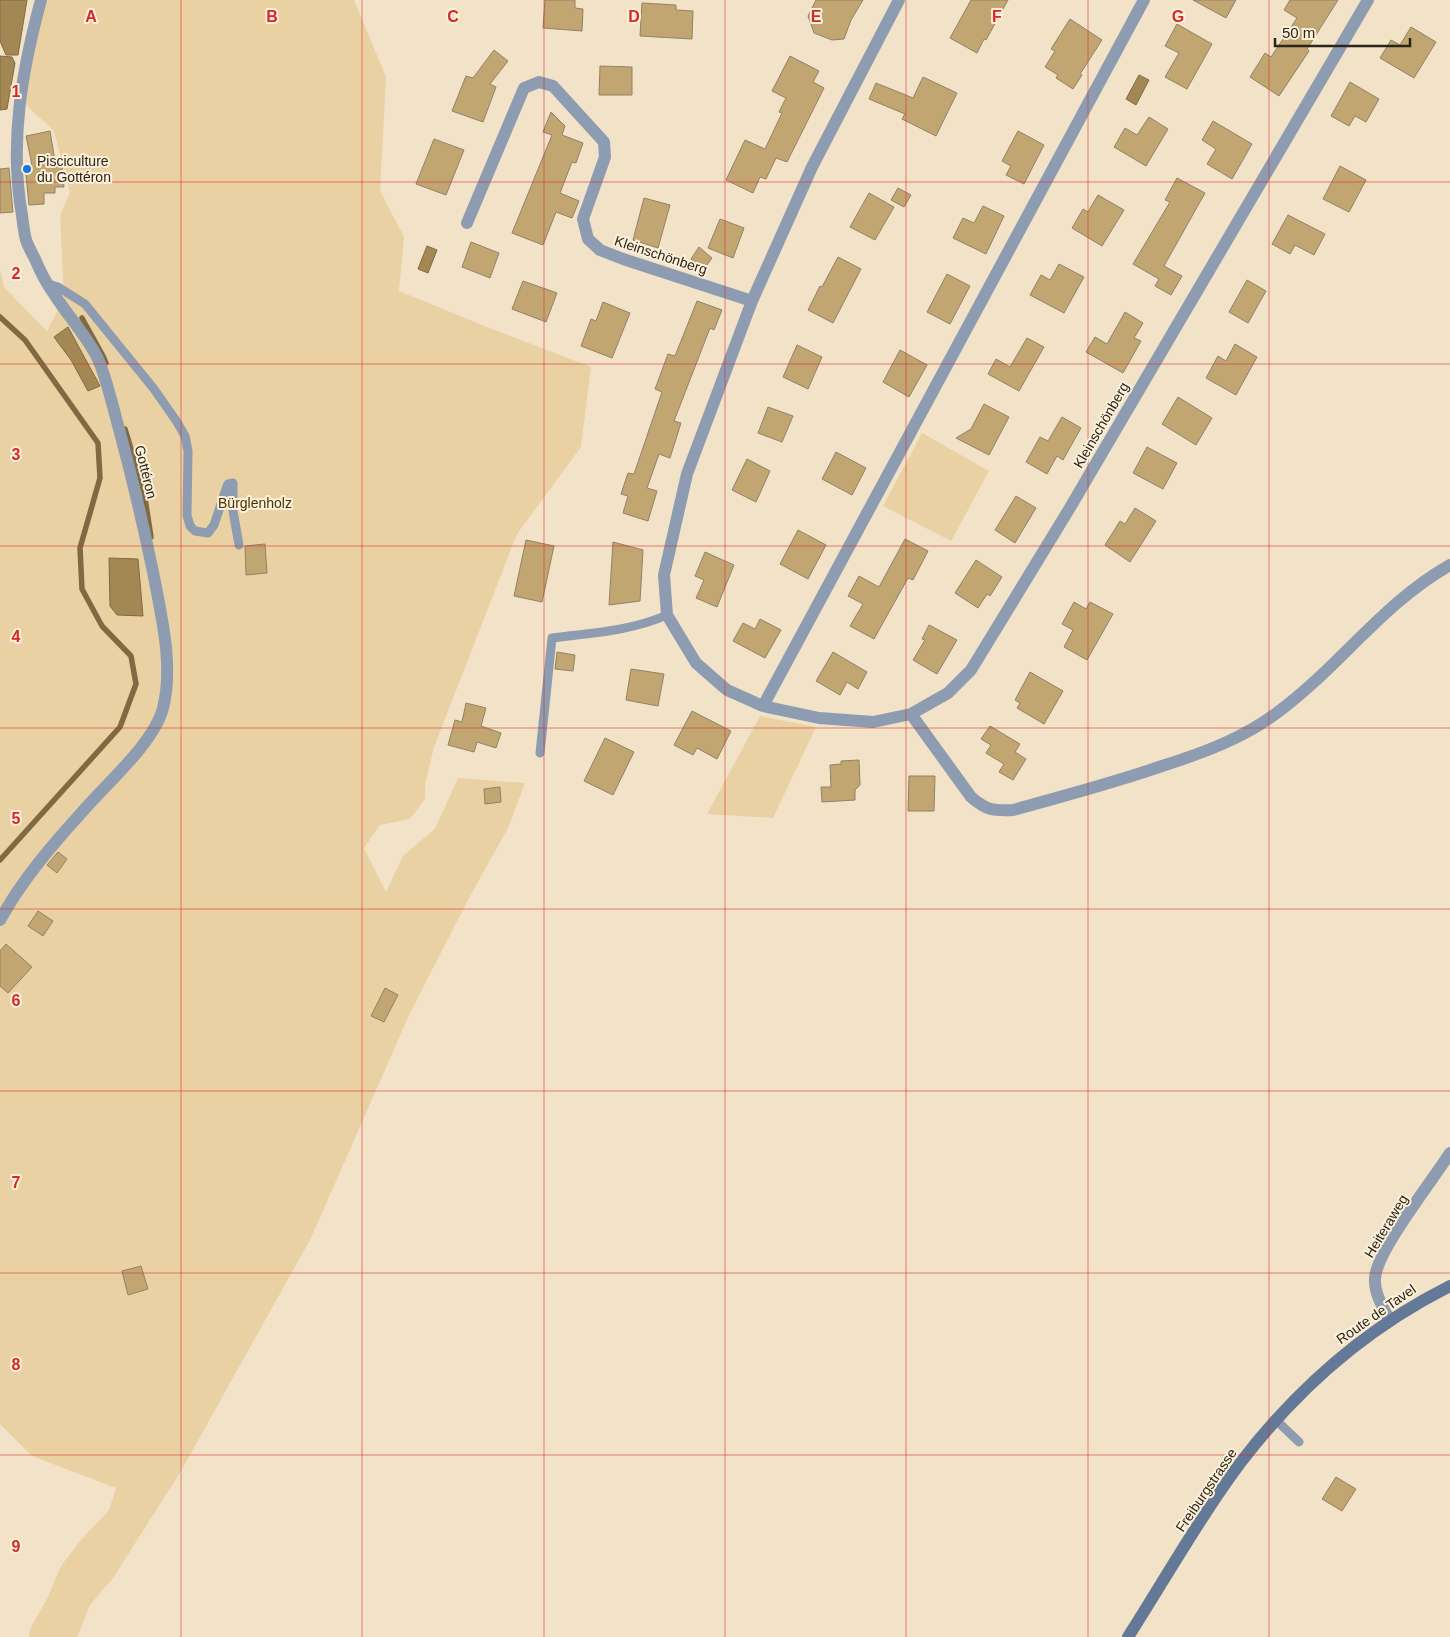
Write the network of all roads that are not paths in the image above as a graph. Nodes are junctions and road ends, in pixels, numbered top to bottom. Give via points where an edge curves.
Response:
1 (41, 0) edge
2 (899, 0) edge
3 (1144, 0) edge
4 (1368, 0) edge
5 (467, 223) dead end
6 (48, 284) junction
7 (752, 300) junction
8 (239, 545) dead end
9 (1450, 564) edge
10 (667, 615) junction
11 (763, 706) junction
12 (911, 714) junction
13 (540, 753) dead end
14 (0, 920) edge
15 (1450, 1153) edge
16 (1450, 1286) edge
17 (1390, 1321) junction
18 (1323, 1373) joint
19 (1276, 1420) junction
20 (1299, 1442) dead end
21 (1128, 1637) edge

1 - 6 street, Gottéron via 18,109 16,166 26,241
2 - 7 street, Kleinschönberg via 812,167
3 - 11 street
4 - 12 street, Kleinschönberg via 971,670 948,693
5 - 7 street, Kleinschönberg via 524,88 539,82 553,86 604,142 605,156 583,219 588,239 600,250 623,259
6 - 8 lane via 85,304 177,422 185,436 188,451 187,515 195,531 208,533 214,525 228,484 233,483 233,511
6 - 14 street, Gottéron via 84,334 98,360 116,419 158,600 167,661 166,691 163,710 144,743 48,852 13,897
7 - 10 street, Kleinschönberg via 687,474 664,575
9 - 12 street via 1419,583 1277,714 1244,734 1203,753 1134,776 1014,810 994,811 970,797
10 - 11 street, Kleinschönberg via 696,663 727,690
10 - 13 lane via 649,623 552,638
11 - 12 street, Kleinschönberg via 819,718 874,722
15 - 17 street, Heiteraweg via 1378,1266 1376,1287
16 - 17 main road, Route de Tavel
17 - 18 main road, Route de Tavel via 1364,1338
18 - 19 main road, Freiburgstrasse
19 - 20 lane
19 - 21 main road, Freiburgstrasse via 1241,1462

